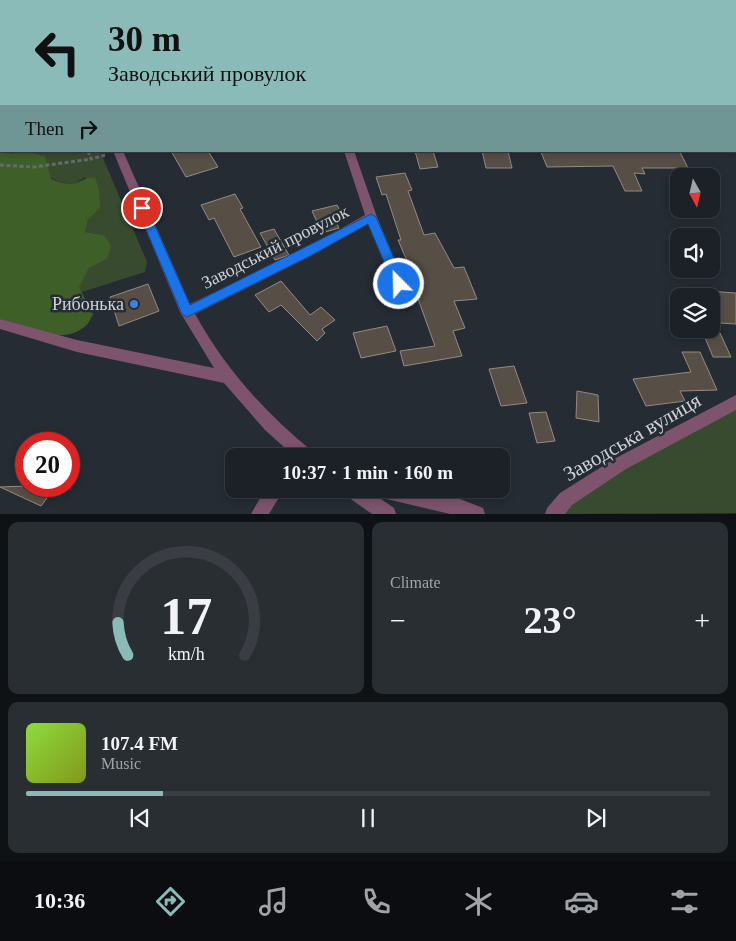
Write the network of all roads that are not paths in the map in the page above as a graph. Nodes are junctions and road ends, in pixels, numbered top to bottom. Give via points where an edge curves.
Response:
1 (118, 152) edge
2 (349, 152) edge
3 (371, 217) junction
4 (399, 284) dead end
5 (187, 312) junction
6 (0, 324) edge
7 (227, 377) junction
8 (736, 402) edge
9 (296, 448) edge
10 (268, 498) edge
11 (364, 498) edge
12 (419, 498) edge
13 (260, 514) edge
14 (388, 514) edge
15 (477, 514) edge
16 (553, 514) edge

1 - 5 street
2 - 3 street, Заводський провулок
3 - 4 street
3 - 5 street, Заводський провулок
5 - 7 street
6 - 7 street via 77,346
7 - 9 street via 279,435
8 - 16 street, Заводська вулиця via 620,464 566,499
10 - 13 street
11 - 14 street
12 - 15 street

